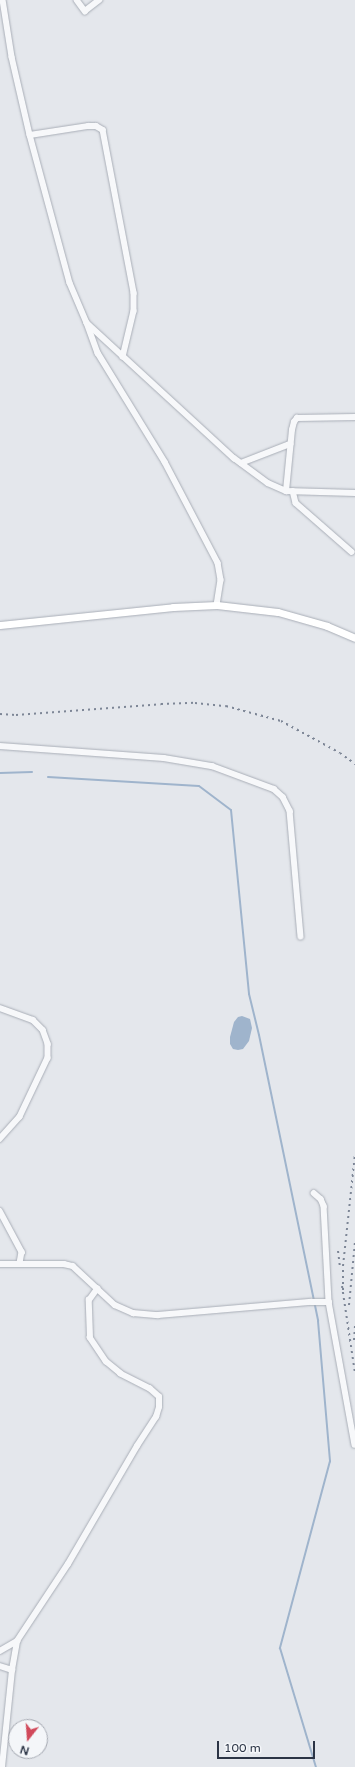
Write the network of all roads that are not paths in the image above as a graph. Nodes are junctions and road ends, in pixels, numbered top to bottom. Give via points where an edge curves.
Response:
1 (3, 0) edge
2 (77, 0) edge
3 (99, 0) edge
4 (30, 135) junction
5 (87, 323) junction
6 (123, 357) junction
7 (355, 417) edge
8 (290, 444) junction
9 (241, 463) junction
10 (286, 491) junction
11 (293, 492) junction
12 (355, 493) edge
13 (352, 552) dead end
14 (217, 605) junction
15 (0, 625) edge
16 (355, 638) edge
17 (0, 746) edge
18 (302, 937) dead end
19 (0, 1008) edge
20 (0, 1138) edge
21 (314, 1193) dead end
22 (0, 1212) edge
23 (0, 1264) edge
24 (20, 1264) junction
25 (97, 1289) junction
26 (329, 1302) junction
27 (355, 1445) edge
28 (17, 1640) junction
29 (0, 1651) edge
30 (0, 1666) edge
31 (12, 1670) junction
32 (2, 1767) edge

1 - 4 street via 12,57
2 - 3 street via 85,11
4 - 5 street via 70,283
4 - 6 street via 88,126 96,126 103,130 134,293 134,311
5 - 6 street
5 - 14 street via 98,352 165,462 218,563 221,580
6 - 9 street
7 - 8 street via 297,418
8 - 9 street
8 - 10 street
9 - 10 street via 268,483
10 - 11 street
11 - 12 street
11 - 13 street via 296,502
14 - 15 street via 173,606
14 - 16 street via 278,612 328,626
17 - 18 street via 164,758 212,766 274,789 283,797 290,811
19 - 20 street via 32,1020 43,1030 48,1044 48,1058 20,1117
21 - 26 street via 324,1206
22 - 24 street via 22,1252
23 - 24 street
24 - 25 street via 73,1266
25 - 26 street via 116,1305 133,1313 158,1316
25 - 28 street via 89,1300 90,1338 106,1362 121,1374 150,1389 158,1397 159,1407 156,1417 68,1564
26 - 27 street
28 - 29 street
28 - 31 street
30 - 31 street
31 - 32 street

